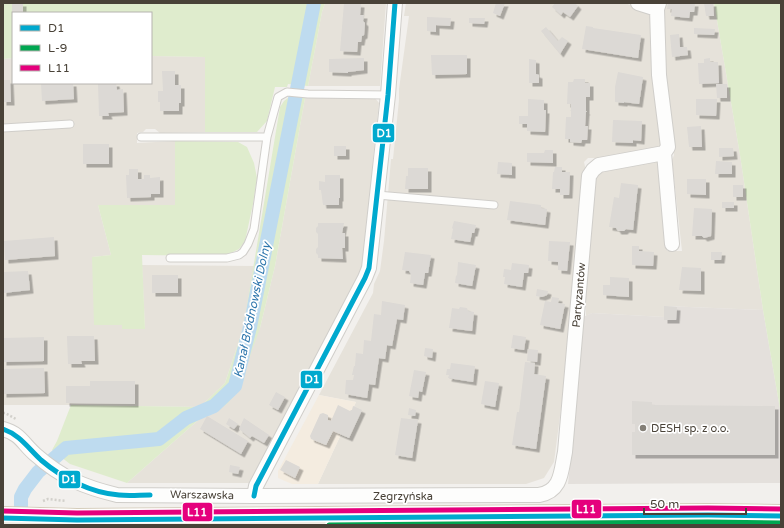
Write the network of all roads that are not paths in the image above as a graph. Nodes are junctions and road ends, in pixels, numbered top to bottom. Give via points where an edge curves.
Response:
1 (395, 3) edge
2 (638, 3) edge
3 (658, 6) edge
4 (388, 94) junction
5 (70, 124) dead end
6 (3, 128) edge
7 (267, 137) junction
8 (141, 138) dead end
9 (664, 153) junction
10 (377, 195) junction
11 (494, 206) dead end
12 (672, 244) dead end
13 (170, 258) dead end
14 (3, 429) edge
15 (552, 490) joint
16 (254, 496) junction
17 (781, 516) edge
18 (3, 518) edge

1 - 4 street
2 - 3 street
3 - 9 street via 658,75 668,143
4 - 7 lane via 287,92 278,97
4 - 10 street
5 - 6 lane
7 - 8 lane
7 - 13 lane via 254,229 243,252 227,258
9 - 12 street
9 - 15 street, Partyzantów via 599,165 589,176 565,452 558,482
10 - 11 lane
10 - 16 street via 371,256 365,278 256,486
14 - 16 street, Warszawska via 18,435 36,455 69,480 98,490 117,494
15 - 16 street, Zegrzyńska via 539,496
17 - 18 main road, Zegrzyńska

